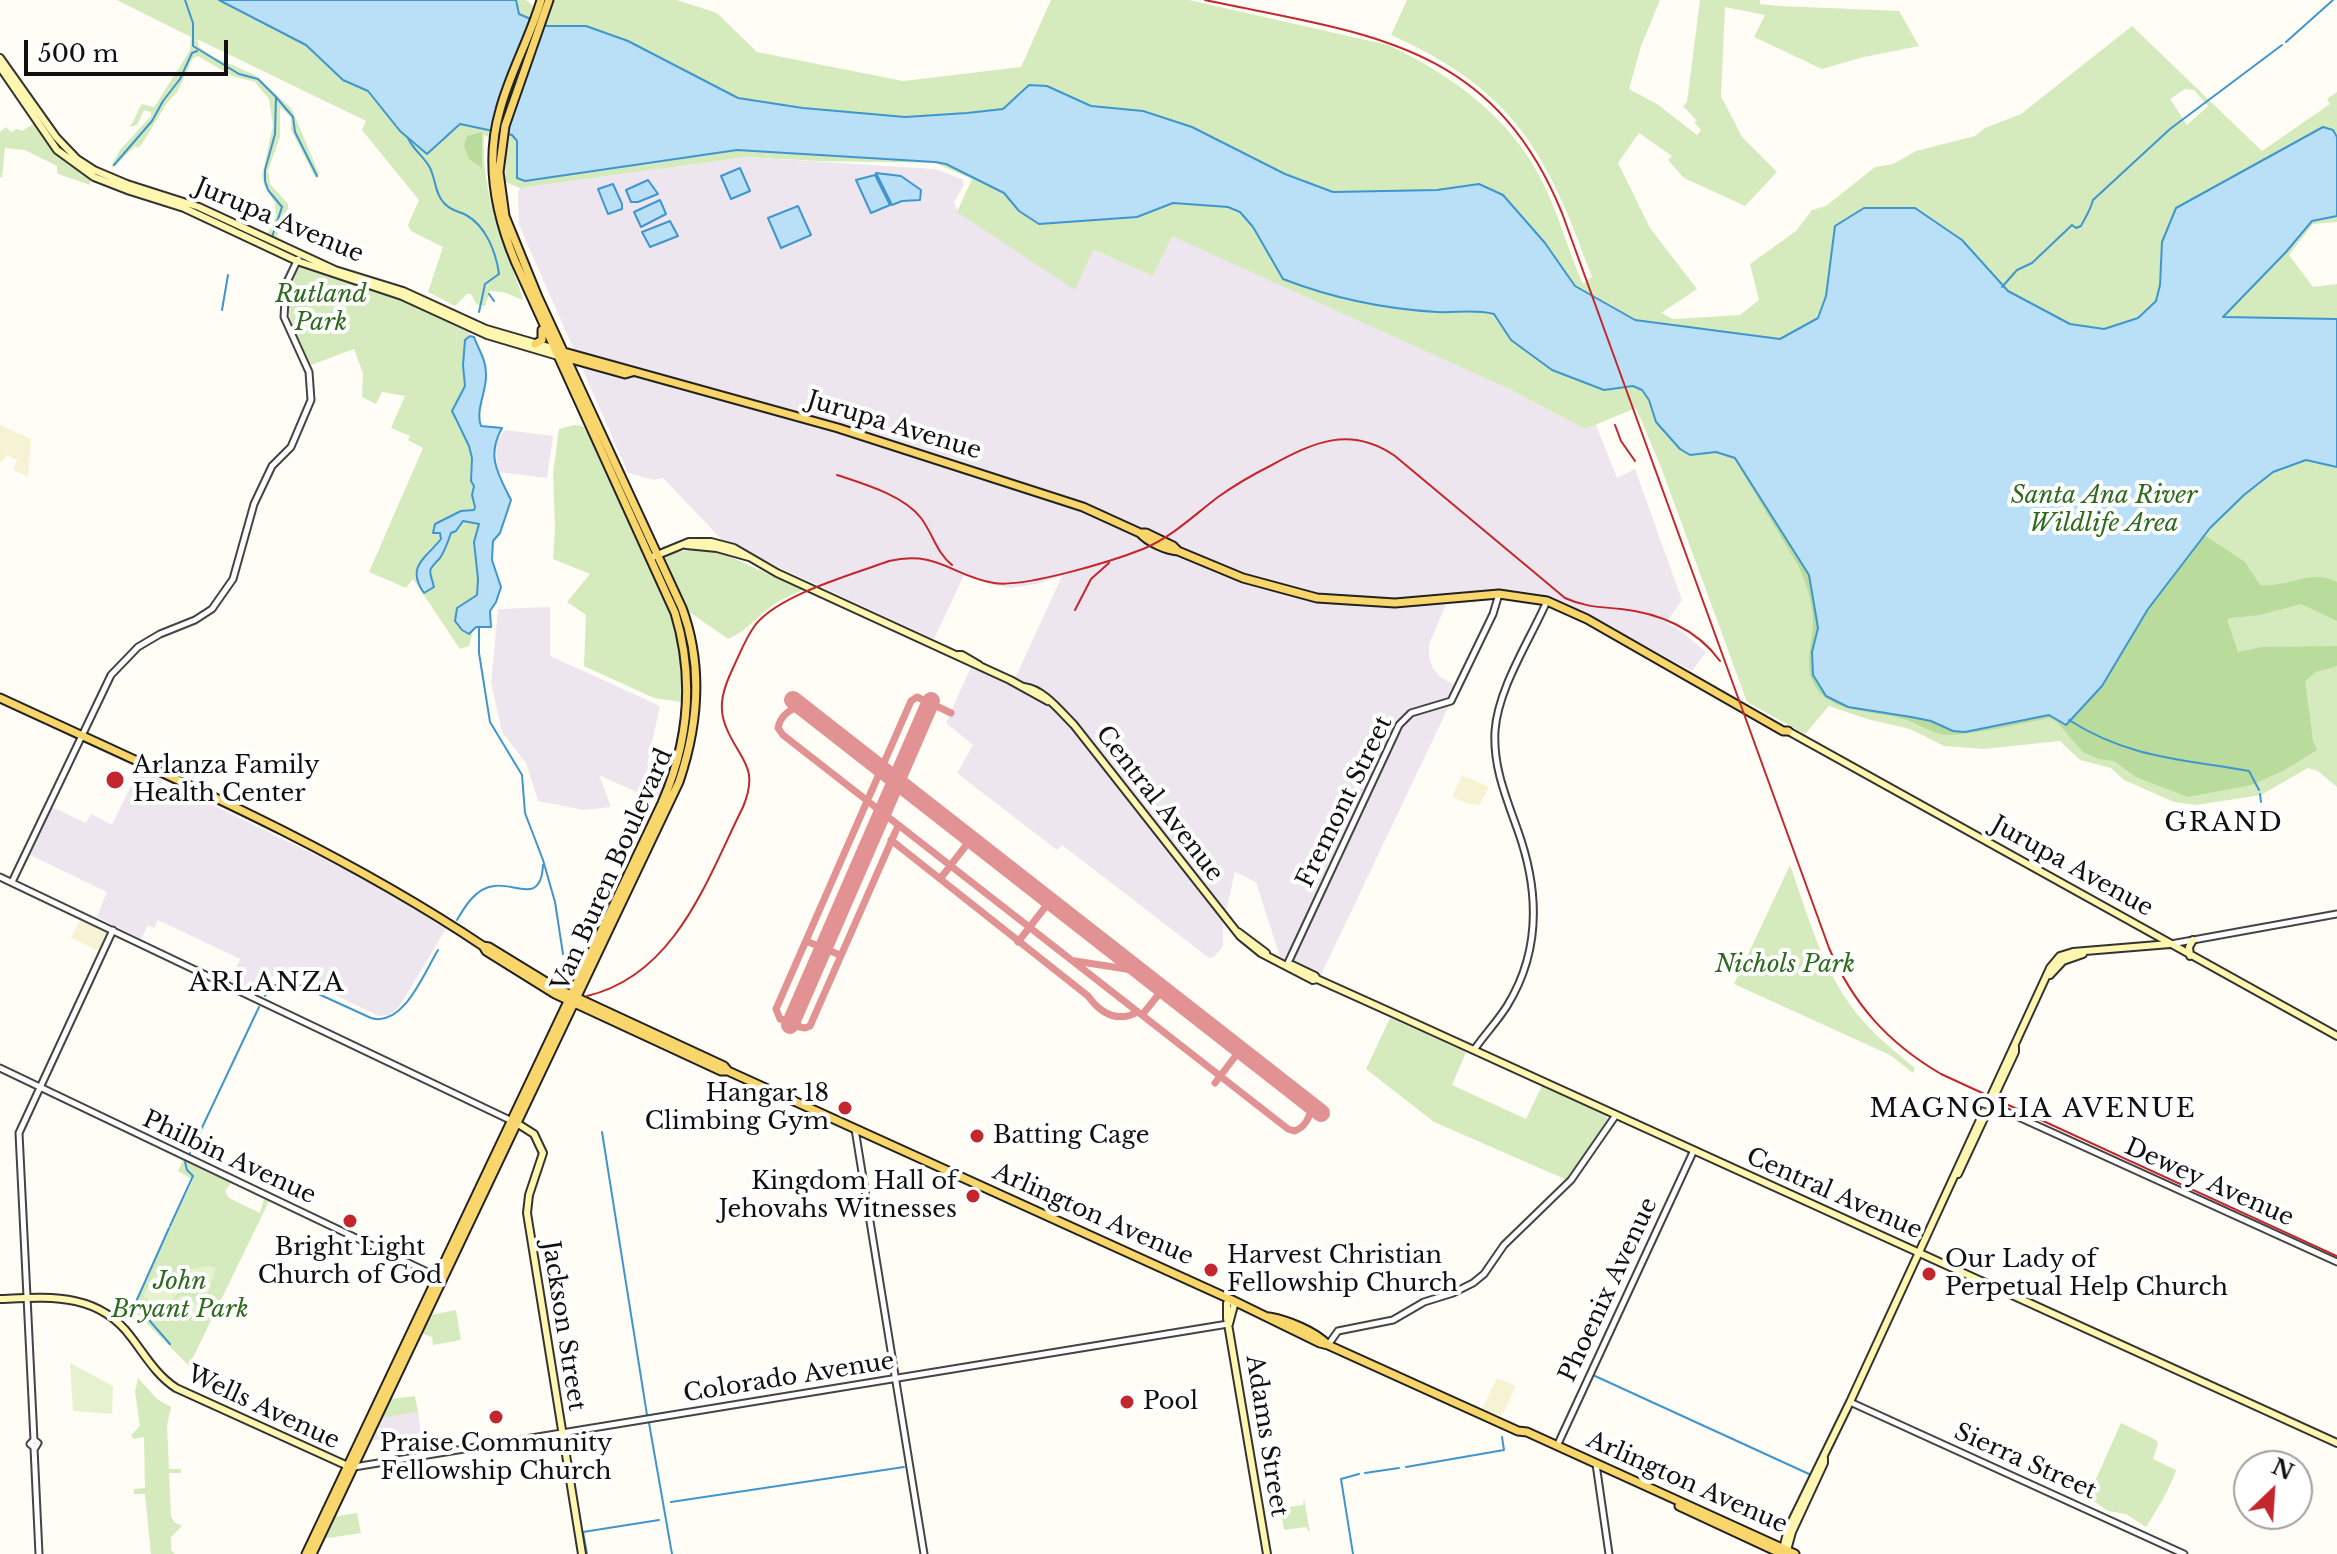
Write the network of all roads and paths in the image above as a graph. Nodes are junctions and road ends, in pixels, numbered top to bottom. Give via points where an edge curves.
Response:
1 (541, 0) edge
2 (549, 0) edge
3 (538, 21) junction
4 (0, 58) edge
5 (0, 67) edge
6 (497, 146) junction
7 (298, 260) junction
8 (541, 319) junction
9 (491, 334) junction
10 (535, 344) junction
11 (560, 354) junction
12 (591, 365) junction
13 (632, 372) junction
14 (585, 398) junction
15 (654, 556) junction
16 (1499, 594) junction
17 (1547, 601) junction
18 (0, 698) edge
19 (1788, 731) joint
20 (83, 737) junction
21 (0, 877) edge
22 (12, 882) junction
23 (2337, 914) edge
24 (113, 930) junction
25 (2152, 934) junction
26 (2193, 940) junction
27 (2170, 944) junction
28 (483, 946) junction
29 (2149, 946) junction
30 (2190, 956) junction
31 (498, 959) junction
32 (514, 963) junction
33 (1287, 965) junction
34 (573, 1000) junction
35 (2337, 1036) edge
36 (1474, 1050) junction
37 (548, 1051) junction
38 (0, 1068) edge
39 (38, 1086) junction
40 (1977, 1102) dead end
41 (1616, 1115) junction
42 (515, 1122) junction
43 (855, 1129) junction
44 (1694, 1150) junction
45 (1919, 1252) junction
46 (2337, 1262) edge
47 (440, 1278) junction
48 (27, 1298) junction
49 (0, 1299) edge
50 (1232, 1300) junction
51 (1229, 1324) junction
52 (1328, 1345) junction
53 (896, 1378) junction
54 (1850, 1402) junction
55 (375, 1407) junction
56 (1518, 1431) junction
57 (562, 1433) junction
58 (2337, 1443) edge
59 (365, 1444) junction
60 (1557, 1446) junction
61 (350, 1467) junction
62 (1599, 1470) junction
63 (1786, 1552) edge
64 (39, 1554) edge
65 (309, 1554) edge
66 (582, 1554) edge
67 (924, 1554) edge
68 (1267, 1554) edge
69 (1609, 1554) edge
70 (2184, 1554) edge

1 - 3 main road, Van Buren Boulevard
2 - 3 main road, Van Buren Boulevard
3 - 6 main road, Van Buren Boulevard via 500,108
4 - 9 main road, Jurupa Avenue via 56,137 90,168 199,207 335,270 403,291
5 - 7 main road, Jurupa Avenue via 49,140 81,170 194,212
6 - 8 main road, Van Buren Boulevard via 494,182 501,224
6 - 11 main road, Van Buren Boulevard via 505,216
7 - 9 main road, Jurupa Avenue
7 - 20 street via 286,284 284,317 309,372 311,400 291,447 272,466 254,504 233,579 212,609 160,634 125,659 111,675
8 - 10 main road via 543,338
8 - 11 main road, Van Buren Boulevard
9 - 10 main road, Jurupa Avenue
9 - 11 main road, Jurupa Avenue
10 - 11 main road, Jurupa Avenue
11 - 12 main road, Jurupa Avenue
11 - 13 main road, Jurupa Avenue
11 - 14 main road, Van Buren Boulevard
11 - 15 main road, Van Buren Boulevard
12 - 13 main road, Jurupa Avenue
12 - 14 main road via 580,373
13 - 16 main road, Jurupa Avenue via 838,428 1089,509 1171,551 1317,598 1395,603
14 - 15 main road, Van Buren Boulevard
15 - 33 main road, Central Avenue via 684,545 749,557 1036,690 1082,734 1238,932
15 - 34 main road, Van Buren Boulevard via 677,594 691,639 694,726 679,782
16 - 17 main road, Jurupa Avenue
16 - 33 street, Fremont Street via 1451,701 1411,713 1399,725
17 - 19 main road, Jurupa Avenue
17 - 36 street via 1500,702 1496,727 1498,771 1530,867 1533,932 1514,994
18 - 20 main road, Arlington Avenue
19 - 25 main road, Jurupa Avenue
20 - 22 street
20 - 28 main road, Arlington Avenue via 358,868
21 - 22 street
22 - 24 street
23 - 26 street
24 - 39 street
24 - 42 street
25 - 27 main road, Jurupa Avenue
25 - 29 main road
26 - 27 street
26 - 30 main road
27 - 29 main road
27 - 30 main road, Jurupa Avenue
28 - 31 main road, Arlington Avenue
28 - 32 main road, Arlington Avenue
29 - 45 main road via 2087,952 2061,958 2050,968
30 - 35 main road, Jurupa Avenue
31 - 32 main road
31 - 34 main road, Arlington Avenue
32 - 34 main road, Arlington Avenue
33 - 36 main road, Central Avenue
34 - 37 main road, Van Buren Boulevard
34 - 37 main road, Van Buren Boulevard
34 - 43 main road, Arlington Avenue
36 - 41 main road, Central Avenue
37 - 42 main road, Van Buren Boulevard
37 - 42 main road, Van Buren Boulevard
38 - 39 street, Philbin Avenue
39 - 47 street, Philbin Avenue
39 - 48 street via 19,1133
40 - 46 street, Dewey Avenue, bridge
41 - 44 main road, Central Avenue
41 - 52 street via 1571,1180 1473,1283 1393,1320 1338,1331
42 - 47 main road, Van Buren Boulevard
42 - 57 main road, Jackson Street via 534,1134 543,1153 527,1213
43 - 50 main road, Arlington Avenue
43 - 53 street
44 - 45 main road, Central Avenue
44 - 60 street, Phoenix Avenue
45 - 54 main road
45 - 58 main road, Central Avenue
47 - 55 main road, Van Buren Boulevard
47 - 59 main road, Van Buren Boulevard
48 - 49 main road, Wells Avenue
48 - 61 main road, Wells Avenue via 73,1299 103,1311 176,1388
48 - 64 street
50 - 51 main road, Adams Street via 1226,1309
50 - 52 main road, Arlington Avenue
51 - 53 street, Colorado Avenue
51 - 68 main road, Adams Street
52 - 56 main road, Arlington Avenue
53 - 57 street, Colorado Avenue
53 - 67 street
54 - 63 main road
54 - 70 street, Sierra Street
55 - 59 main road
55 - 61 main road, Van Buren Boulevard
56 - 60 main road, Arlington Avenue
56 - 62 main road, Arlington Avenue
57 - 61 street, Colorado Avenue
57 - 66 main road, Jackson Street
59 - 61 main road, Van Buren Boulevard
60 - 62 main road, Arlington Avenue
61 - 65 main road, Van Buren Boulevard
62 - 63 main road, Arlington Avenue
62 - 63 main road, Arlington Avenue
62 - 69 street

